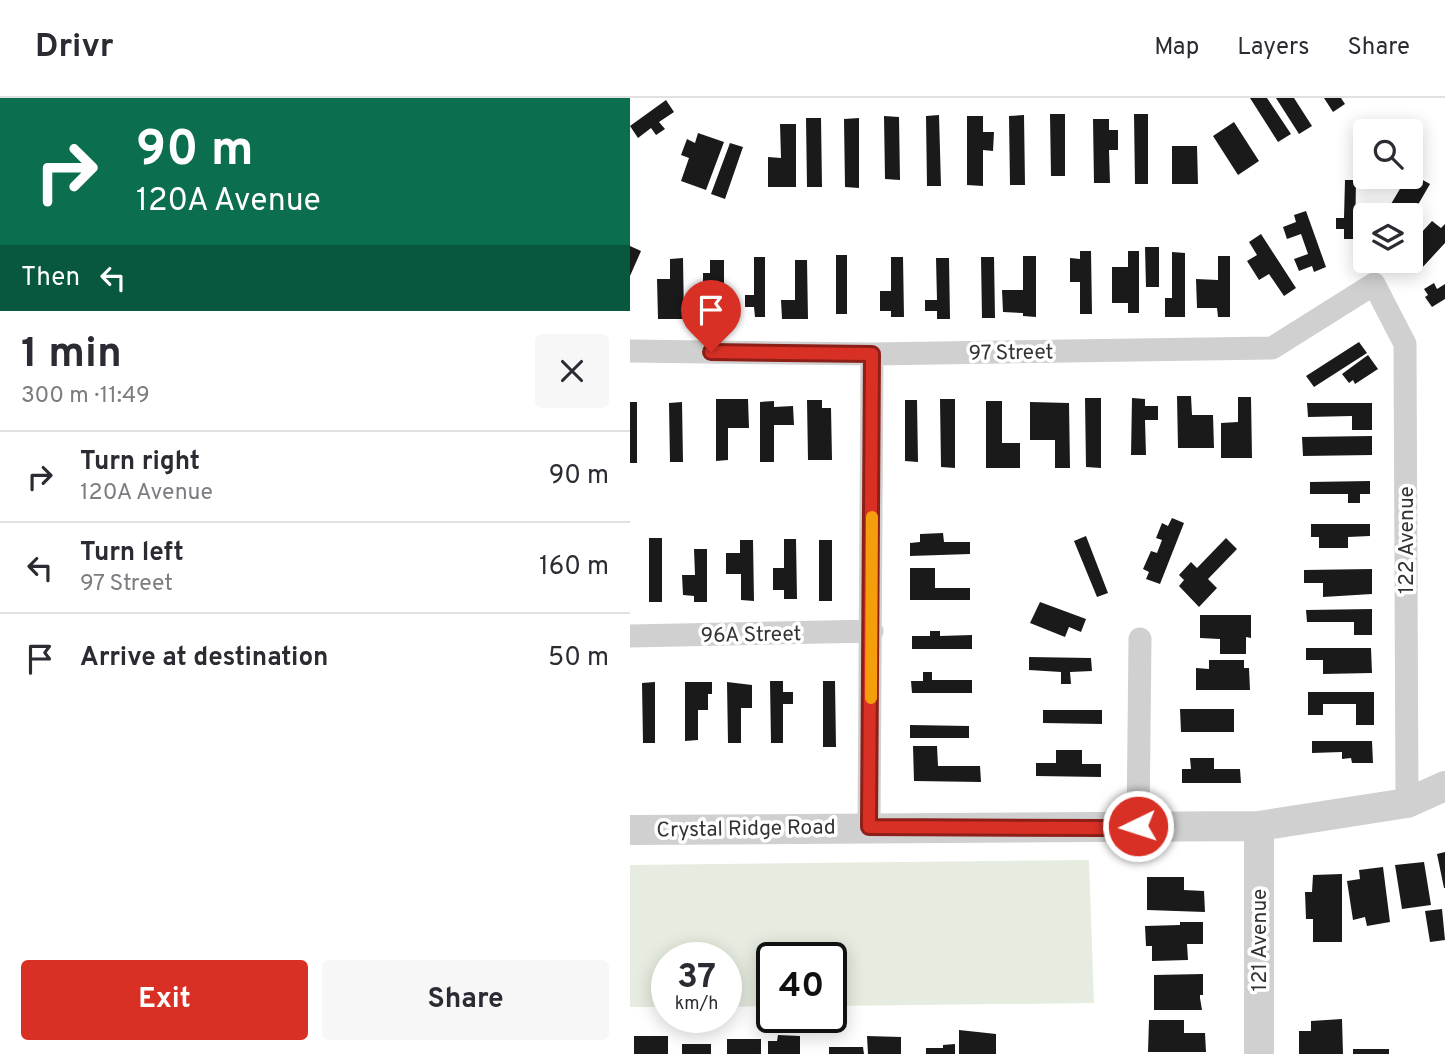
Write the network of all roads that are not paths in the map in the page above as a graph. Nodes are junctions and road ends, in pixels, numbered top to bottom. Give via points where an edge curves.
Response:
1 (1374, 284) joint
2 (630, 351) edge
3 (872, 354) junction
4 (872, 631) junction
5 (630, 636) edge
6 (1140, 639) dead end
7 (1445, 786) edge
8 (1407, 803) junction
9 (1138, 826) junction
10 (1259, 826) junction
11 (869, 827) junction
12 (630, 830) edge
13 (1259, 1054) edge

1 - 3 street, 97 Street via 1272,348
1 - 8 street, 122 Avenue via 1405,344
2 - 3 street, 97 Street
3 - 4 street
4 - 5 street, 96A Street
4 - 11 street
6 - 9 street
7 - 8 street, Crystal Ridge Road
8 - 10 street, Crystal Ridge Road
9 - 10 street, Crystal Ridge Road
9 - 11 street, Crystal Ridge Road
10 - 13 street, 121 Avenue
11 - 12 street, Crystal Ridge Road

